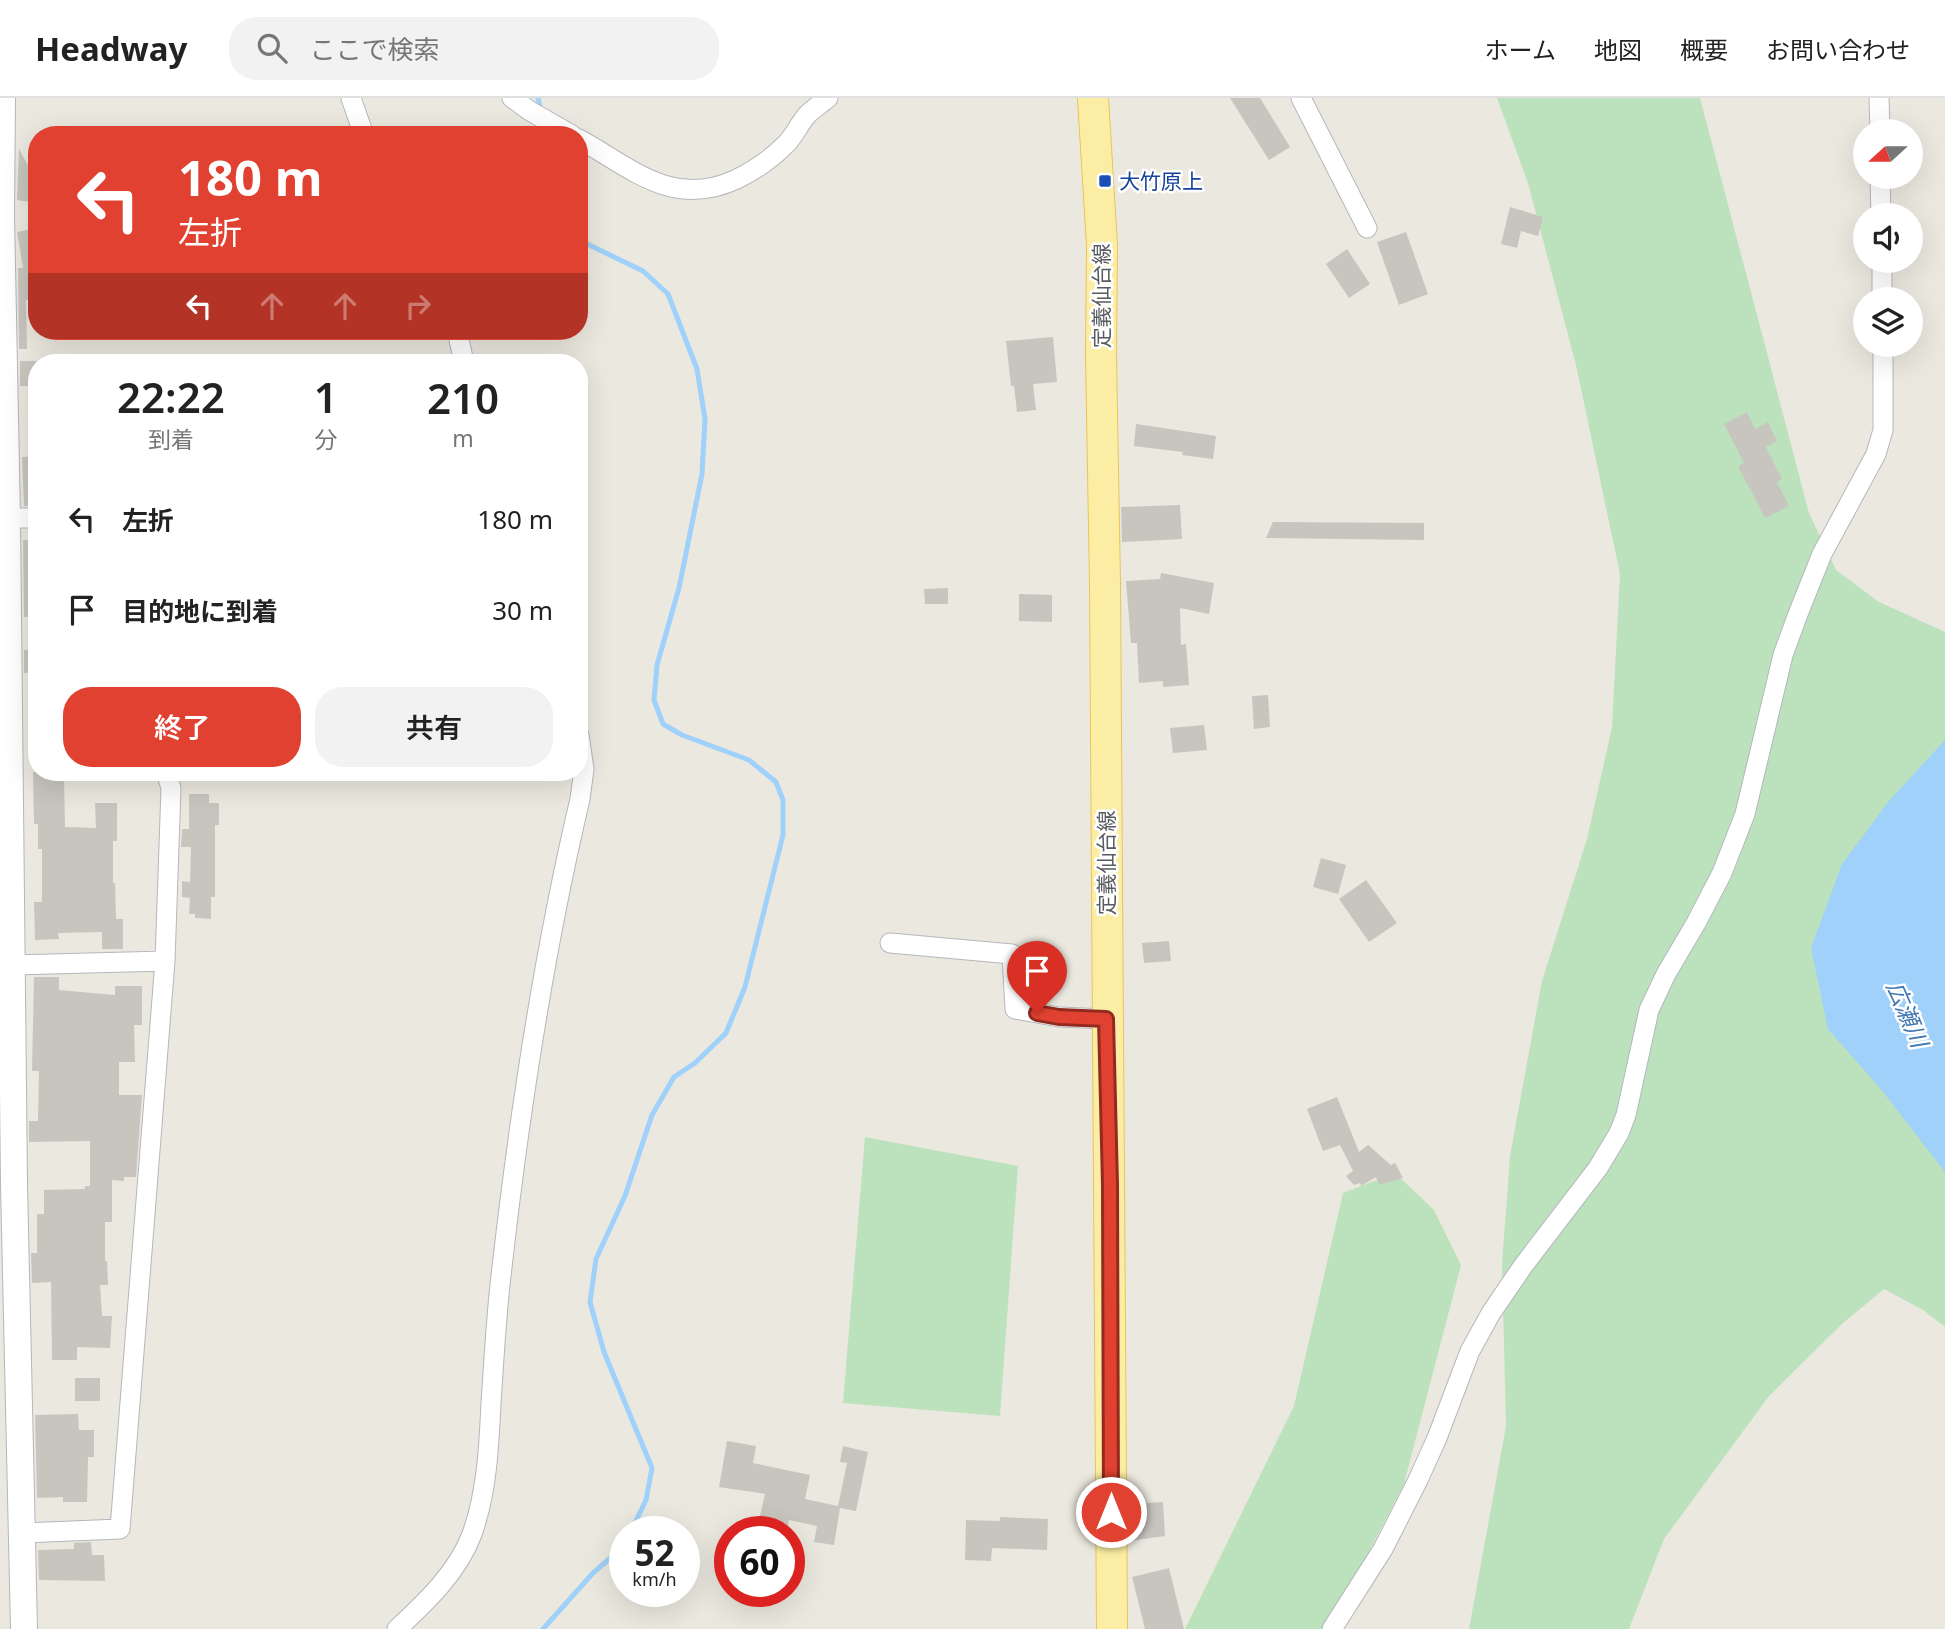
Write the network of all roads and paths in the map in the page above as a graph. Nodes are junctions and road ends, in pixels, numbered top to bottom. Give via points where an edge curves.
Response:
1 (2, 98) edge
2 (351, 98) edge
3 (512, 98) edge
4 (828, 98) edge
5 (1093, 98) edge
6 (1301, 98) edge
7 (1879, 98) edge
8 (1880, 119) edge
9 (361, 126) edge
10 (557, 126) edge
11 (588, 144) edge
12 (0, 216) edge
13 (1367, 228) dead end
14 (1883, 357) edge
15 (7, 518) junction
16 (28, 518) edge
17 (4, 692) edge
18 (169, 781) edge
19 (582, 781) edge
20 (890, 943) dead end
21 (165, 961) junction
22 (12, 965) junction
23 (1106, 1019) junction
24 (7, 1184) edge
25 (23, 1533) junction
26 (24, 1629) edge
27 (397, 1629) edge
28 (1112, 1629) edge
29 (1332, 1629) edge

1 - 12 street
2 - 9 street
3 - 10 street
4 - 11 street via 807,115 774,156 739,178 706,190 661,185
5 - 23 main road, 定義仙台線 via 1102,246
6 - 13 street
7 - 8 street
12 - 15 street
14 - 29 street via 1883,430 1876,454 1822,554 1798,614 1783,655 1745,814 1721,873 1649,1010 1619,1133 1491,1313 1470,1351 1437,1438 1401,1514
15 - 16 street
15 - 17 street
17 - 22 street
18 - 21 street
19 - 27 street via 539,996 515,1150 484,1481 471,1536 456,1566
20 - 23 street via 1012,954 1015,1009
21 - 22 street
21 - 25 street via 120,1529
22 - 24 street
23 - 28 main road, 定義仙台線
24 - 25 street
25 - 26 street

